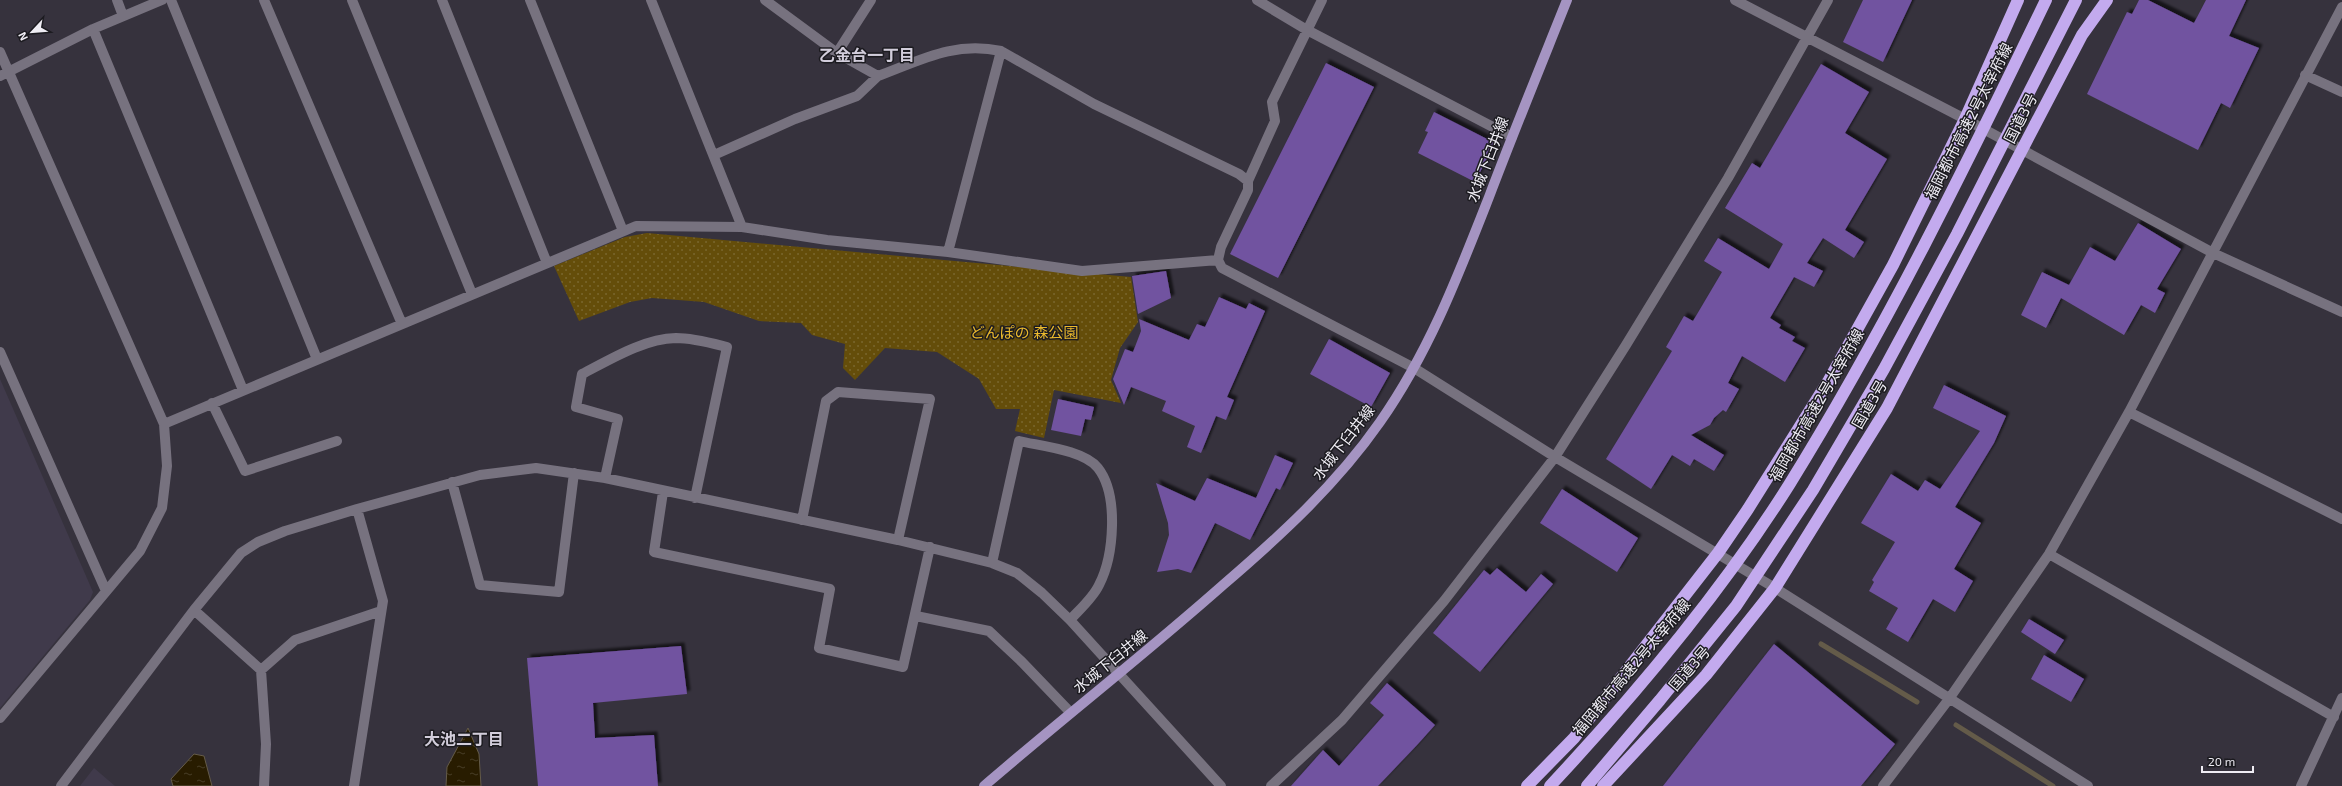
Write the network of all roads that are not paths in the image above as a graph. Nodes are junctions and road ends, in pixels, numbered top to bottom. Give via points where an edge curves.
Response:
1 (117, 0) edge
2 (162, 0) edge
3 (171, 0) edge
4 (264, 0) edge
5 (352, 0) edge
6 (442, 0) edge
7 (530, 0) edge
8 (650, 0) edge
9 (765, 0) edge
10 (871, 0) edge
11 (1257, 0) edge
12 (1322, 0) edge
13 (1566, 0) edge
14 (1735, 0) edge
15 (1828, 0) edge
16 (2018, 0) edge
17 (2046, 0) edge
18 (2076, 0) edge
19 (2100, 0) edge
20 (2107, 0) edge
21 (2342, 8) edge
22 (123, 16) junction
23 (93, 29) junction
24 (1307, 30) junction
25 (2082, 35) junction
26 (1806, 38) junction
27 (1001, 51) junction
28 (0, 52) edge
29 (837, 53) junction
30 (9, 69) junction
31 (2305, 75) junction
32 (0, 76) edge
33 (878, 76) junction
34 (2342, 92) edge
35 (1965, 119) junction
36 (1512, 137) junction
37 (2022, 149) junction
38 (714, 155) junction
39 (1248, 181) junction
40 (742, 227) junction
41 (623, 231) junction
42 (948, 252) junction
43 (2213, 252) junction
44 (1218, 260) junction
45 (547, 263) junction
46 (472, 294) junction
47 (2342, 312) edge
48 (402, 324) junction
49 (0, 352) edge
50 (317, 359) junction
51 (1414, 368) junction
52 (242, 390) junction
53 (212, 403) junction
54 (2129, 412) junction
55 (164, 424) junction
56 (336, 441) dead end
57 (1555, 457) junction
58 (574, 473) junction
59 (605, 478) junction
60 (452, 482) junction
61 (663, 492) junction
62 (694, 498) junction
63 (357, 509) junction
64 (2342, 519) edge
65 (802, 520) junction
66 (898, 540) junction
67 (930, 547) junction
68 (1718, 553) junction
69 (2048, 554) junction
70 (992, 563) junction
71 (1775, 588) junction
72 (106, 591) junction
73 (194, 610) junction
74 (381, 611) junction
75 (916, 616) junction
76 (1070, 620) junction
77 (261, 670) junction
78 (1119, 675) junction
79 (1949, 698) junction
80 (2342, 698) edge
81 (1070, 712) junction
82 (2334, 717) junction
83 (0, 718) edge
84 (61, 786) edge
85 (264, 786) edge
86 (354, 786) edge
87 (984, 786) edge
88 (1221, 786) edge
89 (1271, 786) edge
90 (1527, 786) edge
91 (1550, 786) edge
92 (1587, 786) edge
93 (1603, 786) edge
94 (1883, 786) edge
95 (2088, 786) edge
96 (2301, 786) edge

1 - 22 street
2 - 22 street
3 - 50 street
4 - 48 street
5 - 46 street
6 - 45 street
7 - 41 street
8 - 38 street
9 - 29 street
10 - 29 street
11 - 24 street
12 - 24 street
13 - 36 main road, 水城下臼井線
14 - 26 street
15 - 26 street
16 - 35 highway
17 - 91 highway, 福岡都市高速2号太宰府線 via 1929,235 1865,355 1788,486 1715,592 1641,683
18 - 92 highway via 1957,234 1884,369 1814,490 1736,606
19 - 25 highway
20 - 25 highway, 国道3号
21 - 31 street
22 - 23 street
23 - 30 street
23 - 52 street
24 - 36 street
24 - 39 street via 1272,102 1275,121
25 - 37 highway, 国道3号
26 - 35 street
26 - 57 street via 1728,178
27 - 33 street via 983,47 952,49
27 - 39 street via 1094,104
27 - 42 street
28 - 30 street
29 - 33 street
30 - 32 street
30 - 55 street
31 - 34 street
31 - 43 street
33 - 38 street via 857,96 795,119
35 - 37 street
35 - 68 highway via 1894,265 1829,380
36 - 51 main road, 水城下臼井線 via 1446,306
37 - 43 street
37 - 71 highway, 国道3号 via 1886,408
38 - 40 street
39 - 44 street via 1248,190 1221,247
40 - 41 street via 636,226
40 - 42 street via 827,240
41 - 45 street
42 - 44 street via 1082,271
43 - 47 street
43 - 54 street
44 - 51 street via 1224,270
45 - 46 street
46 - 48 street
48 - 50 street
49 - 72 street
50 - 52 street
51 - 57 street
51 - 78 main road, 水城下臼井線 via 1379,423 1339,475 1263,550
52 - 53 street
53 - 55 street
53 - 56 street via 245,471
54 - 64 street
54 - 69 street
55 - 72 street via 167,466 162,508 140,551
57 - 68 street
57 - 89 street via 1444,601 1342,720
58 - 59 street
58 - 60 street via 530,469 503,471
58 - 60 street via 559,592 480,585
59 - 61 street
59 - 62 street via 618,419 576,407 582,374 629,350 662,340 690,339 727,347
60 - 63 street
61 - 62 street
61 - 75 street via 654,552 830,589 819,648 904,667
62 - 65 street
63 - 73 street via 258,542 241,553
63 - 74 street via 383,601
65 - 66 street
65 - 66 street via 826,401 838,392 930,399
66 - 67 street
67 - 70 street
67 - 75 street
68 - 71 street
68 - 90 highway via 1574,738
69 - 79 street
69 - 82 street
70 - 76 street via 1017,573 1042,592
70 - 76 street via 1019,441 1078,454 1098,468 1112,500 1111,544 1099,586
71 - 79 street
71 - 93 highway, 国道3号 via 1706,675
72 - 83 street
73 - 77 street
73 - 84 street
74 - 77 street via 295,640
74 - 86 street
75 - 81 street via 989,631
76 - 78 street
77 - 85 street via 266,744
78 - 81 main road, 水城下臼井線
78 - 88 street
79 - 94 street
79 - 95 street
80 - 82 street
81 - 87 main road, 水城下臼井線
82 - 96 street

